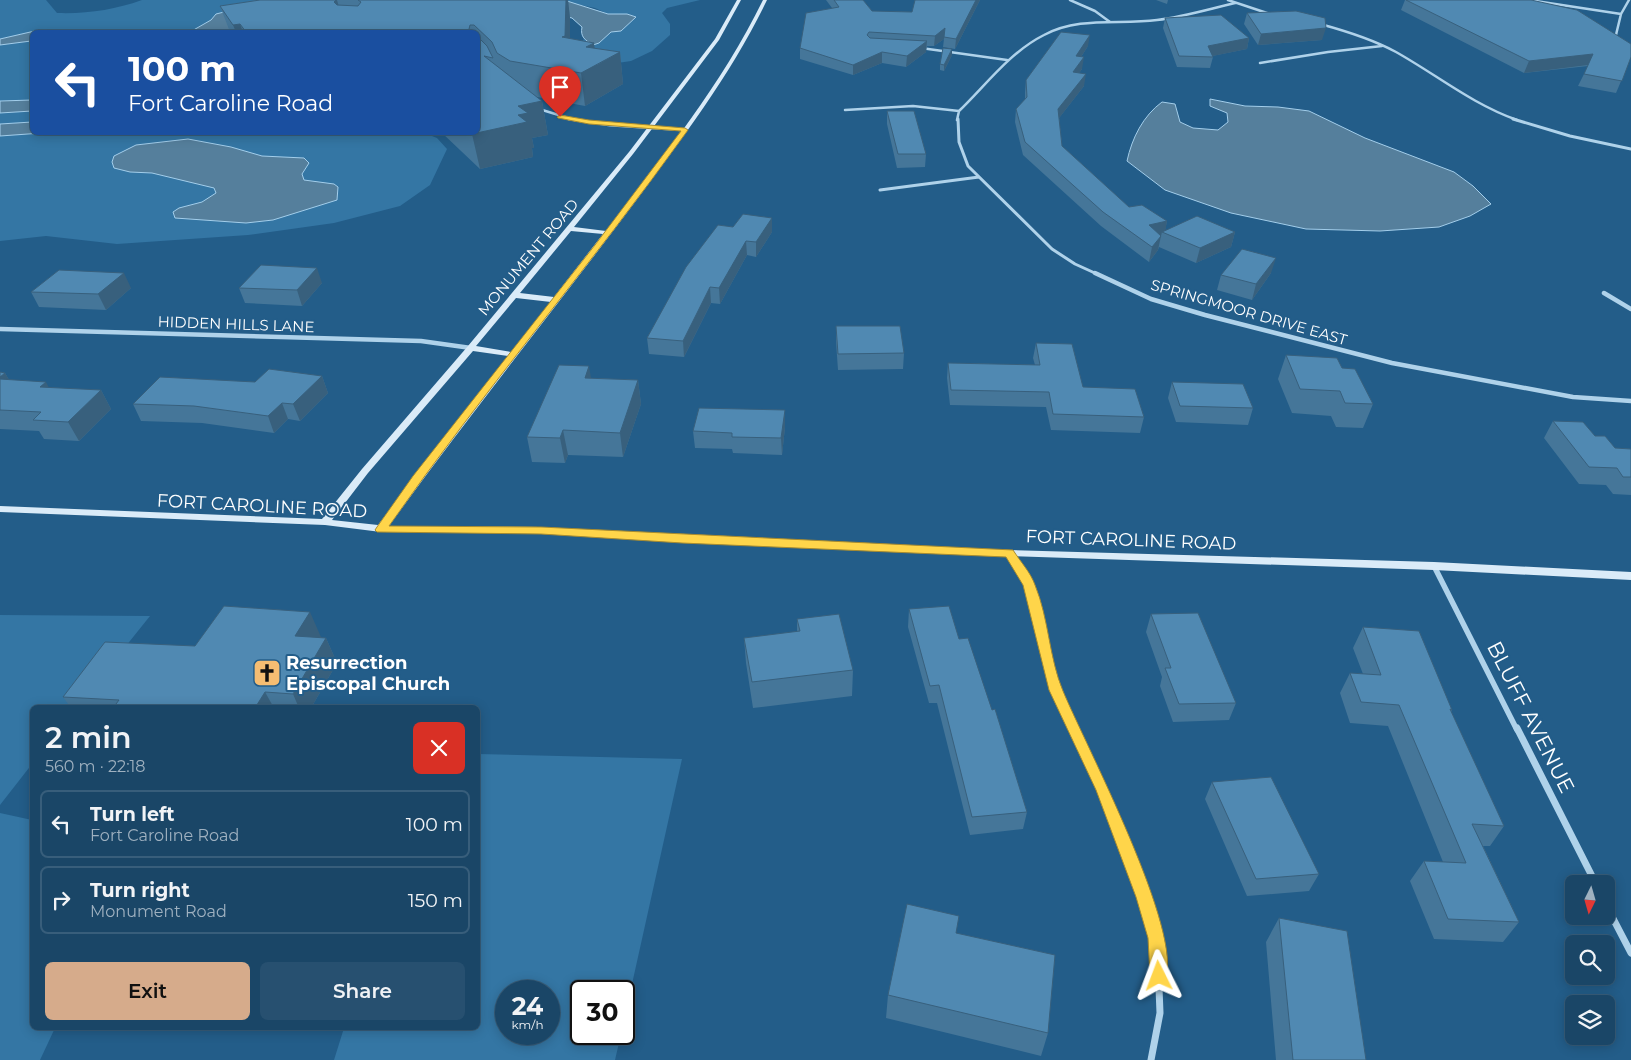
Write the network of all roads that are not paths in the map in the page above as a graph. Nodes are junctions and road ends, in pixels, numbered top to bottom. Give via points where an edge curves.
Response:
1 (738, 0) edge
2 (765, 0) edge
3 (1070, 0) edge
4 (1228, 0) edge
5 (1529, 0) edge
6 (1629, 0) edge
7 (1235, 3) junction
8 (1622, 14) junction
9 (1279, 15) edge
10 (1110, 22) junction
11 (1313, 22) edge
12 (1618, 44) edge
13 (1382, 46) junction
14 (914, 48) edge
15 (1007, 60) junction
16 (1260, 63) dead end
17 (532, 106) dead end
18 (845, 110) dead end
19 (959, 111) junction
20 (651, 127) junction
21 (685, 130) junction
22 (1631, 149) edge
23 (979, 177) junction
24 (880, 190) dead end
25 (570, 229) junction
26 (608, 233) junction
27 (1604, 293) dead end
28 (514, 295) junction
29 (557, 300) junction
30 (1631, 309) edge
31 (0, 328) edge
32 (471, 348) junction
33 (514, 354) junction
34 (1631, 401) edge
35 (0, 509) edge
36 (325, 522) junction
37 (381, 530) junction
38 (1009, 553) junction
39 (1434, 566) junction
40 (1631, 576) edge
41 (1591, 875) edge
42 (1615, 922) edge
43 (1631, 953) edge
44 (1151, 1060) edge

1 - 20 street, MONUMENT ROAD via 717,39
2 - 21 street via 745,41
3 - 10 street
4 - 7 street
5 - 8 street
6 - 8 street
7 - 9 street
7 - 10 street via 1156,20
8 - 12 street via 1615,40
10 - 15 street via 1063,28 1045,34
11 - 13 street
13 - 16 street
13 - 22 street via 1501,114 1551,132
14 - 15 street
15 - 19 street
17 - 20 street via 579,121
18 - 19 street via 906,106
19 - 23 street, SPRINGMOOR DRIVE EAST via 959,142 968,166
20 - 21 street
20 - 25 street, MONUMENT ROAD
21 - 26 street
23 - 24 street
23 - 34 street, SPRINGMOOR DRIVE EAST via 1052,249 1075,264 1151,299 1392,363 1572,397
25 - 26 street
25 - 28 street, MONUMENT ROAD
26 - 29 street
27 - 30 street
28 - 29 street
28 - 32 street, MONUMENT ROAD
29 - 33 street
31 - 32 street, HIDDEN HILLS LANE via 421,341
32 - 33 street
32 - 36 street, MONUMENT ROAD
33 - 37 street
35 - 36 street, FORT CAROLINE ROAD
36 - 37 street, FORT CAROLINE ROAD
37 - 38 street, FORT CAROLINE ROAD via 541,530
38 - 39 street, FORT CAROLINE ROAD
38 - 44 street via 1029,585 1056,690 1103,790 1157,938 1160,1013
39 - 40 street, FORT CAROLINE ROAD
39 - 41 street, BLUFF AVENUE
42 - 43 street

